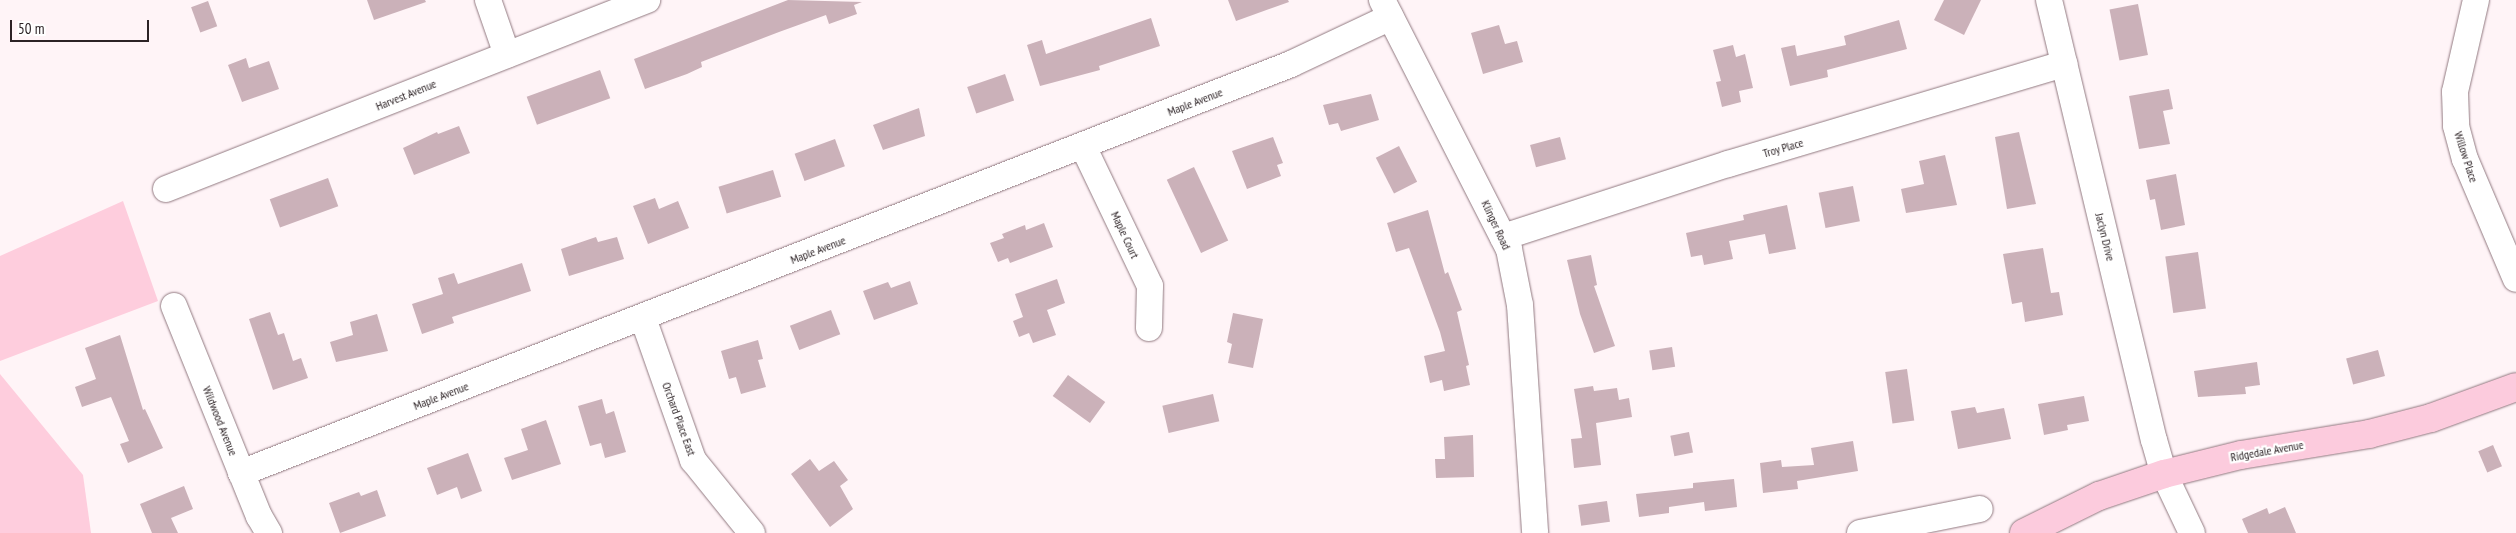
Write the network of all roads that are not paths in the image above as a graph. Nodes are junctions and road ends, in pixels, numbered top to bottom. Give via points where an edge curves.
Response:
1 (488, 0) edge
2 (647, 0) edge
3 (2049, 0) edge
4 (2476, 0) edge
5 (1387, 9) edge
6 (507, 55) junction
7 (2064, 64) junction
8 (1083, 146) junction
9 (166, 190) dead end
10 (1503, 238) junction
11 (2516, 279) edge
12 (174, 306) dead end
13 (643, 318) junction
14 (1149, 328) dead end
15 (2516, 387) edge
16 (241, 473) junction
17 (2164, 474) junction
18 (1980, 509) dead end
19 (269, 533) edge
20 (752, 533) edge
21 (1535, 533) edge
22 (1860, 533) edge
23 (2024, 533) edge
24 (2192, 533) edge

1 - 6 street
2 - 6 street, Harvest Avenue
3 - 7 street, Jaclyn Drive
4 - 11 street, Willow Place via 2455,92 2456,126 2465,159
5 - 8 street, Maple Avenue via 1291,64
5 - 10 street, Klinger Road
6 - 9 street, Harvest Avenue
7 - 10 street, Troy Place via 1728,164
7 - 17 street, Jaclyn Drive
8 - 13 street, Maple Avenue
8 - 14 street, Maple Court via 1150,286
10 - 21 street, Klinger Road via 1509,249 1520,305
12 - 16 street, Wildwood Avenue
13 - 16 street, Maple Avenue
13 - 20 street, Orchard Place East via 693,460
15 - 17 main road, Ridgedale Avenue via 2431,418 2369,434 2241,455
16 - 19 street, Wildwood Avenue
17 - 23 main road, Ridgedale Avenue via 2099,496
17 - 24 street, Jaclyn Drive
18 - 22 street

